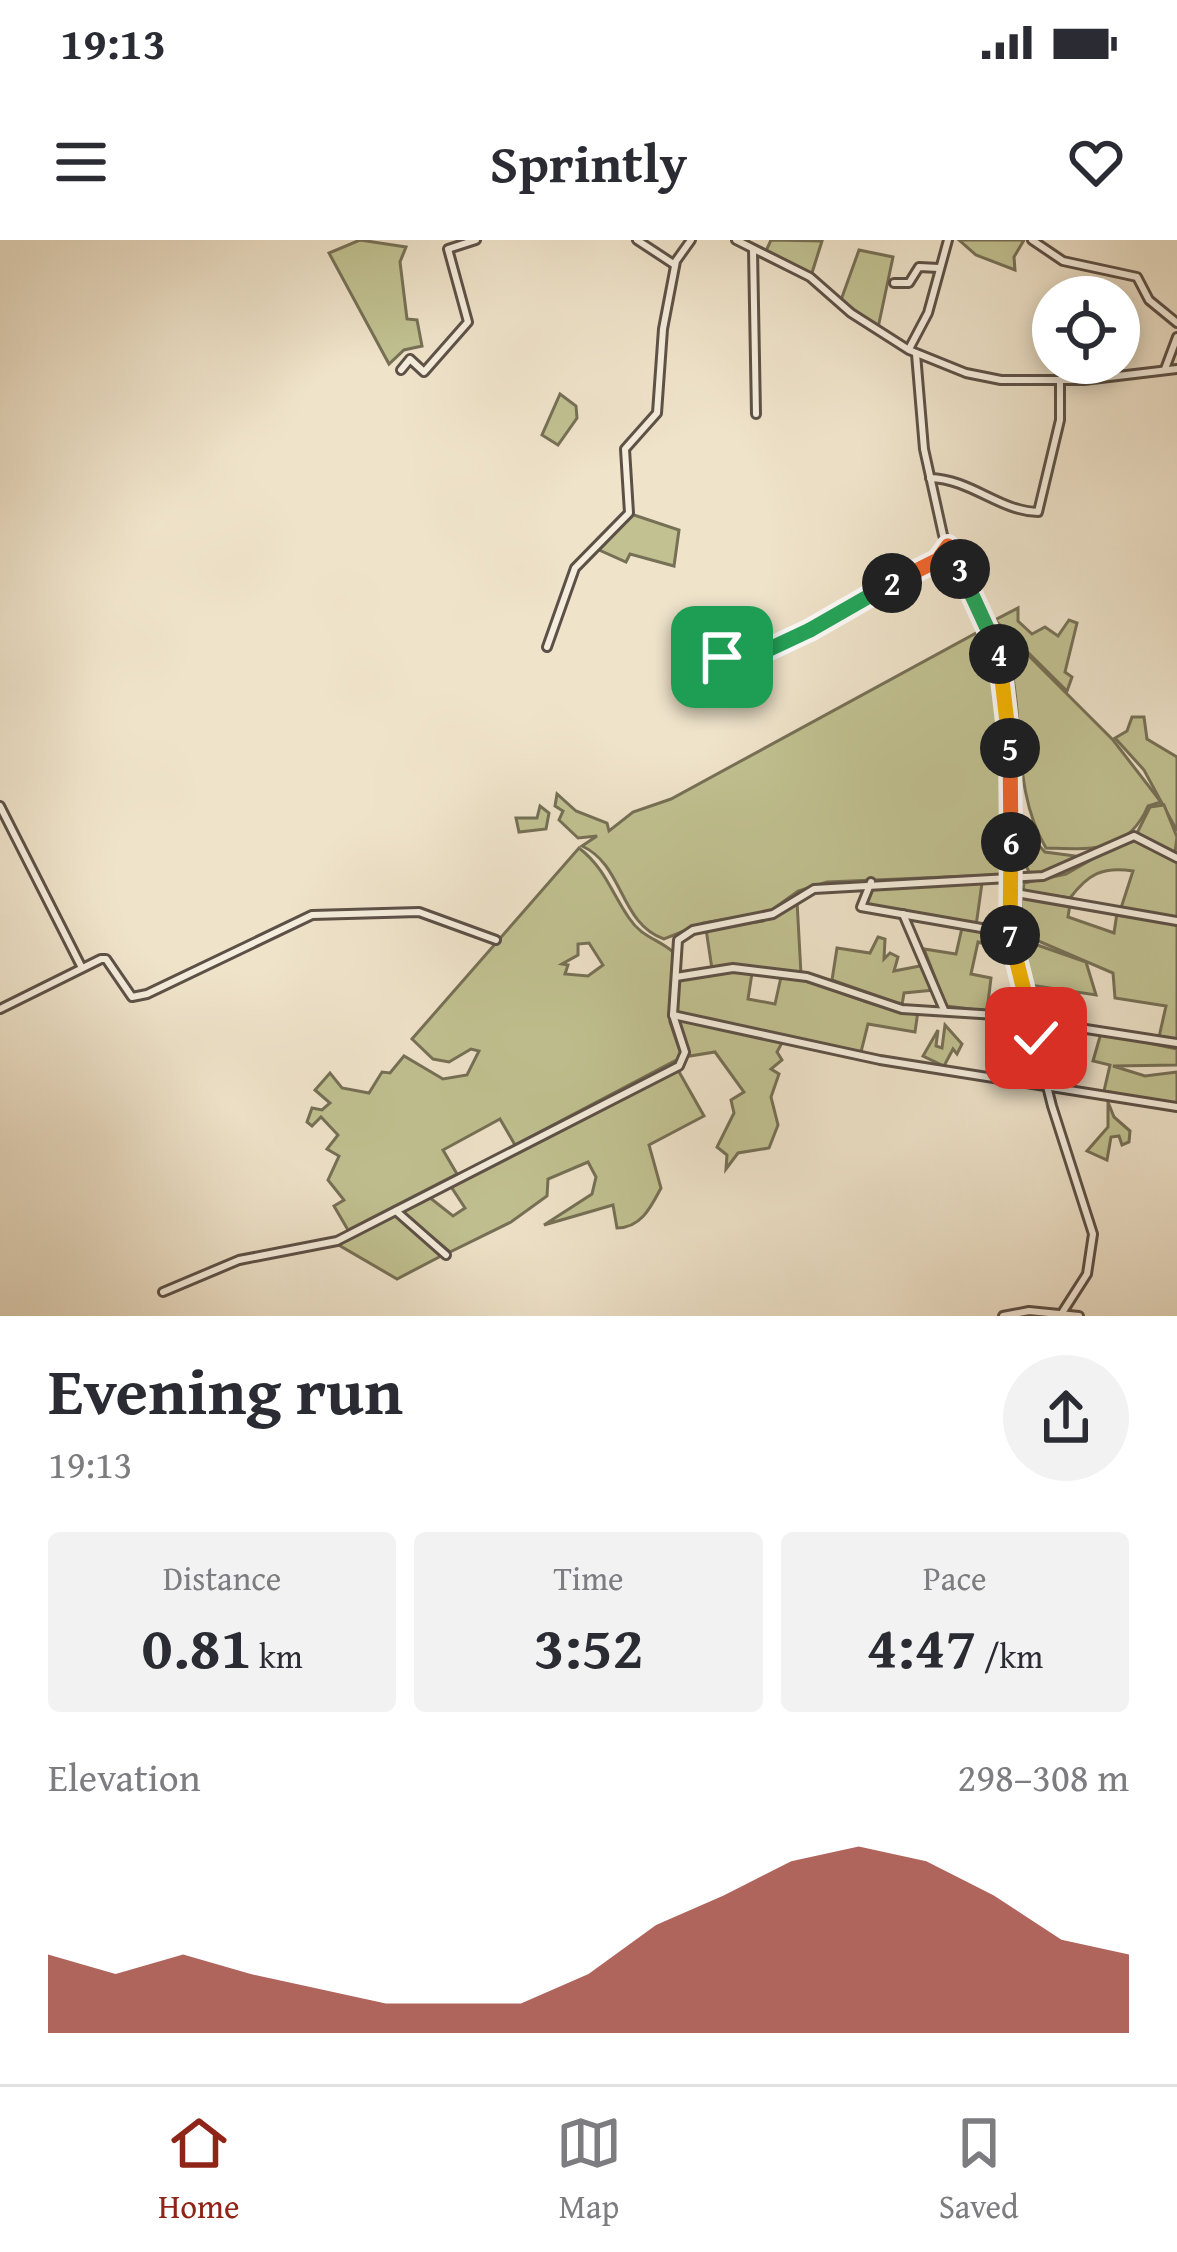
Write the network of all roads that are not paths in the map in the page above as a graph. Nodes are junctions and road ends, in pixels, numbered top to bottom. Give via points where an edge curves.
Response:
1 (637, 240) edge
2 (691, 240) edge
3 (738, 240) edge
4 (948, 240) edge
5 (1032, 240) edge
6 (478, 241) edge
7 (753, 250) junction
8 (675, 266) junction
9 (939, 268) junction
10 (895, 283) dead end
11 (1177, 322) edge
12 (1177, 337) edge
13 (912, 352) junction
14 (1165, 369) junction
15 (1177, 369) edge
16 (401, 370) dead end
17 (1140, 372) edge
18 (1032, 381) edge
19 (1060, 384) edge
20 (756, 414) dead end
21 (930, 478) junction
22 (948, 546) junction
23 (547, 647) dead end
24 (704, 658) dead end
25 (0, 806) edge
26 (1177, 858) edge
27 (1012, 877) junction
28 (871, 882) junction
29 (1010, 892) junction
30 (903, 913) junction
31 (1177, 921) edge
32 (1010, 933) junction
33 (496, 940) dead end
34 (82, 968) junction
35 (676, 977) junction
36 (0, 1009) edge
37 (944, 1010) junction
38 (673, 1015) junction
39 (1031, 1020) junction
40 (1177, 1043) edge
41 (1048, 1088) junction
42 (1177, 1107) edge
43 (396, 1211) junction
44 (446, 1255) dead end
45 (163, 1292) dead end
46 (1062, 1313) edge
47 (1004, 1316) edge
48 (1079, 1316) edge

1 - 8 street
2 - 8 street
3 - 7 street
4 - 9 street
5 - 11 street via 1063,261 1137,277 1149,300
6 - 16 street via 448,249 468,322 424,372 410,359
7 - 13 street via 810,277
7 - 20 street
8 - 23 street via 657,413 625,449 628,515 575,568
9 - 10 street via 916,268 909,283
9 - 13 street
12 - 14 street
13 - 18 street via 994,380
13 - 21 street
14 - 15 street
14 - 17 street
19 - 21 street via 1060,420 1038,512
21 - 22 street
22 - 24 street via 938,560 783,646
22 - 27 street via 1003,670
25 - 34 street
26 - 27 street via 1133,836 1064,871
27 - 28 street
27 - 29 street
28 - 30 street via 861,907
28 - 35 street via 814,889 773,914 693,930 678,940
29 - 31 street
29 - 32 street
30 - 32 street
30 - 37 street
32 - 39 street
33 - 34 street via 419,912 312,915 147,994 131,997 106,958
34 - 36 street
35 - 37 street via 742,968 827,981 902,1009
35 - 38 street
37 - 39 street
38 - 41 street
38 - 43 street via 686,1052 679,1066
39 - 40 street
39 - 41 street
41 - 42 street
41 - 46 street via 1094,1243 1087,1274
43 - 44 street
43 - 45 street via 331,1244 238,1260
46 - 47 street
46 - 48 street

